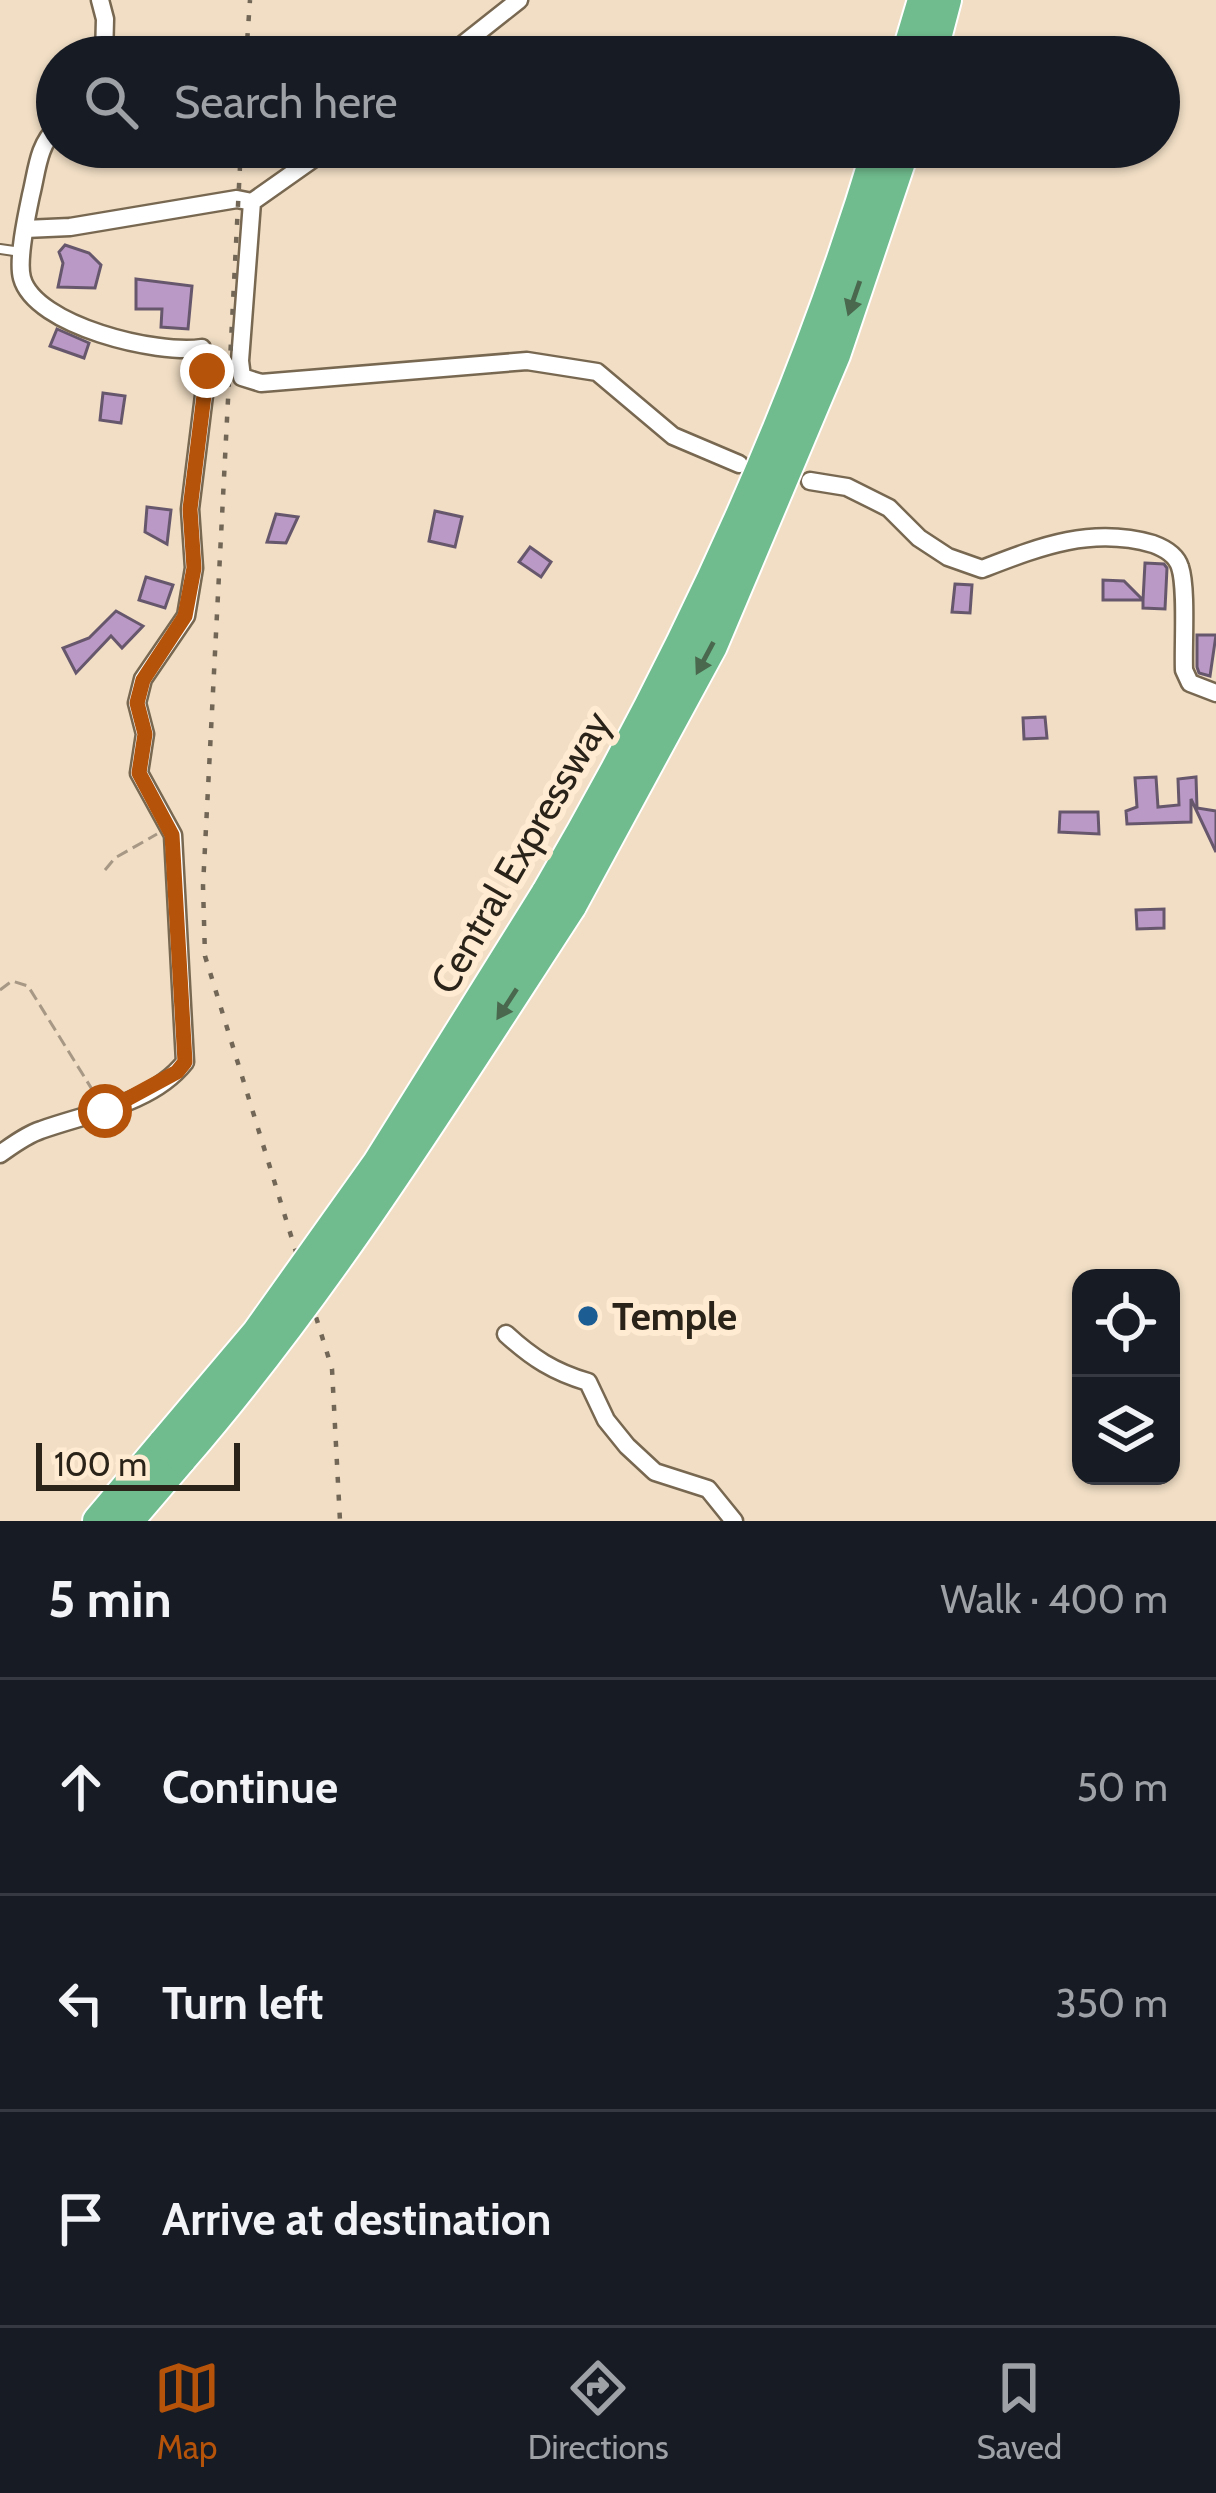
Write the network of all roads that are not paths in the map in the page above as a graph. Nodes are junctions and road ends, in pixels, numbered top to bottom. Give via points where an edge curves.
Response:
1 (100, 0) edge
2 (519, 0) edge
3 (923, 0) edge
4 (946, 0) edge
5 (105, 36) edge
6 (473, 36) edge
7 (912, 36) edge
8 (937, 36) edge
9 (38, 168) edge
10 (300, 168) edge
11 (872, 168) edge
12 (898, 168) edge
13 (252, 202) junction
14 (26, 229) junction
15 (0, 248) edge
16 (23, 253) junction
17 (739, 464) dead end
18 (810, 481) dead end
19 (1216, 693) edge
20 (558, 900) junction
21 (0, 1154) edge
22 (506, 1334) dead end
23 (173, 1451) junction
24 (98, 1521) edge
25 (128, 1521) edge
26 (734, 1521) edge

1 - 5 street
2 - 6 street
3 - 7 highway
4 - 8 highway
9 - 14 street
10 - 13 street
11 - 20 highway, Central Expressway via 775,438
12 -> 20 highway, Central Expressway via 835,356 712,646
13 - 14 street
13 - 17 street via 242,377 260,383 526,361 597,372 673,436
14 - 16 street
15 - 16 lane
16 - 21 street via 20,275 33,300 95,333 202,348 207,371 185,616 137,703 145,734 139,773 172,835 185,1062 105,1111 36,1131
18 - 19 street via 847,487 890,508 919,538 982,569 1093,536 1122,535 1167,549 1180,565 1184,670 1190,683
20 - 23 highway, Central Expressway, bridge
22 - 26 street via 531,1358 588,1382 627,1446 655,1472 708,1489
23 - 24 highway, Central Expressway
23 - 25 highway, Central Expressway

